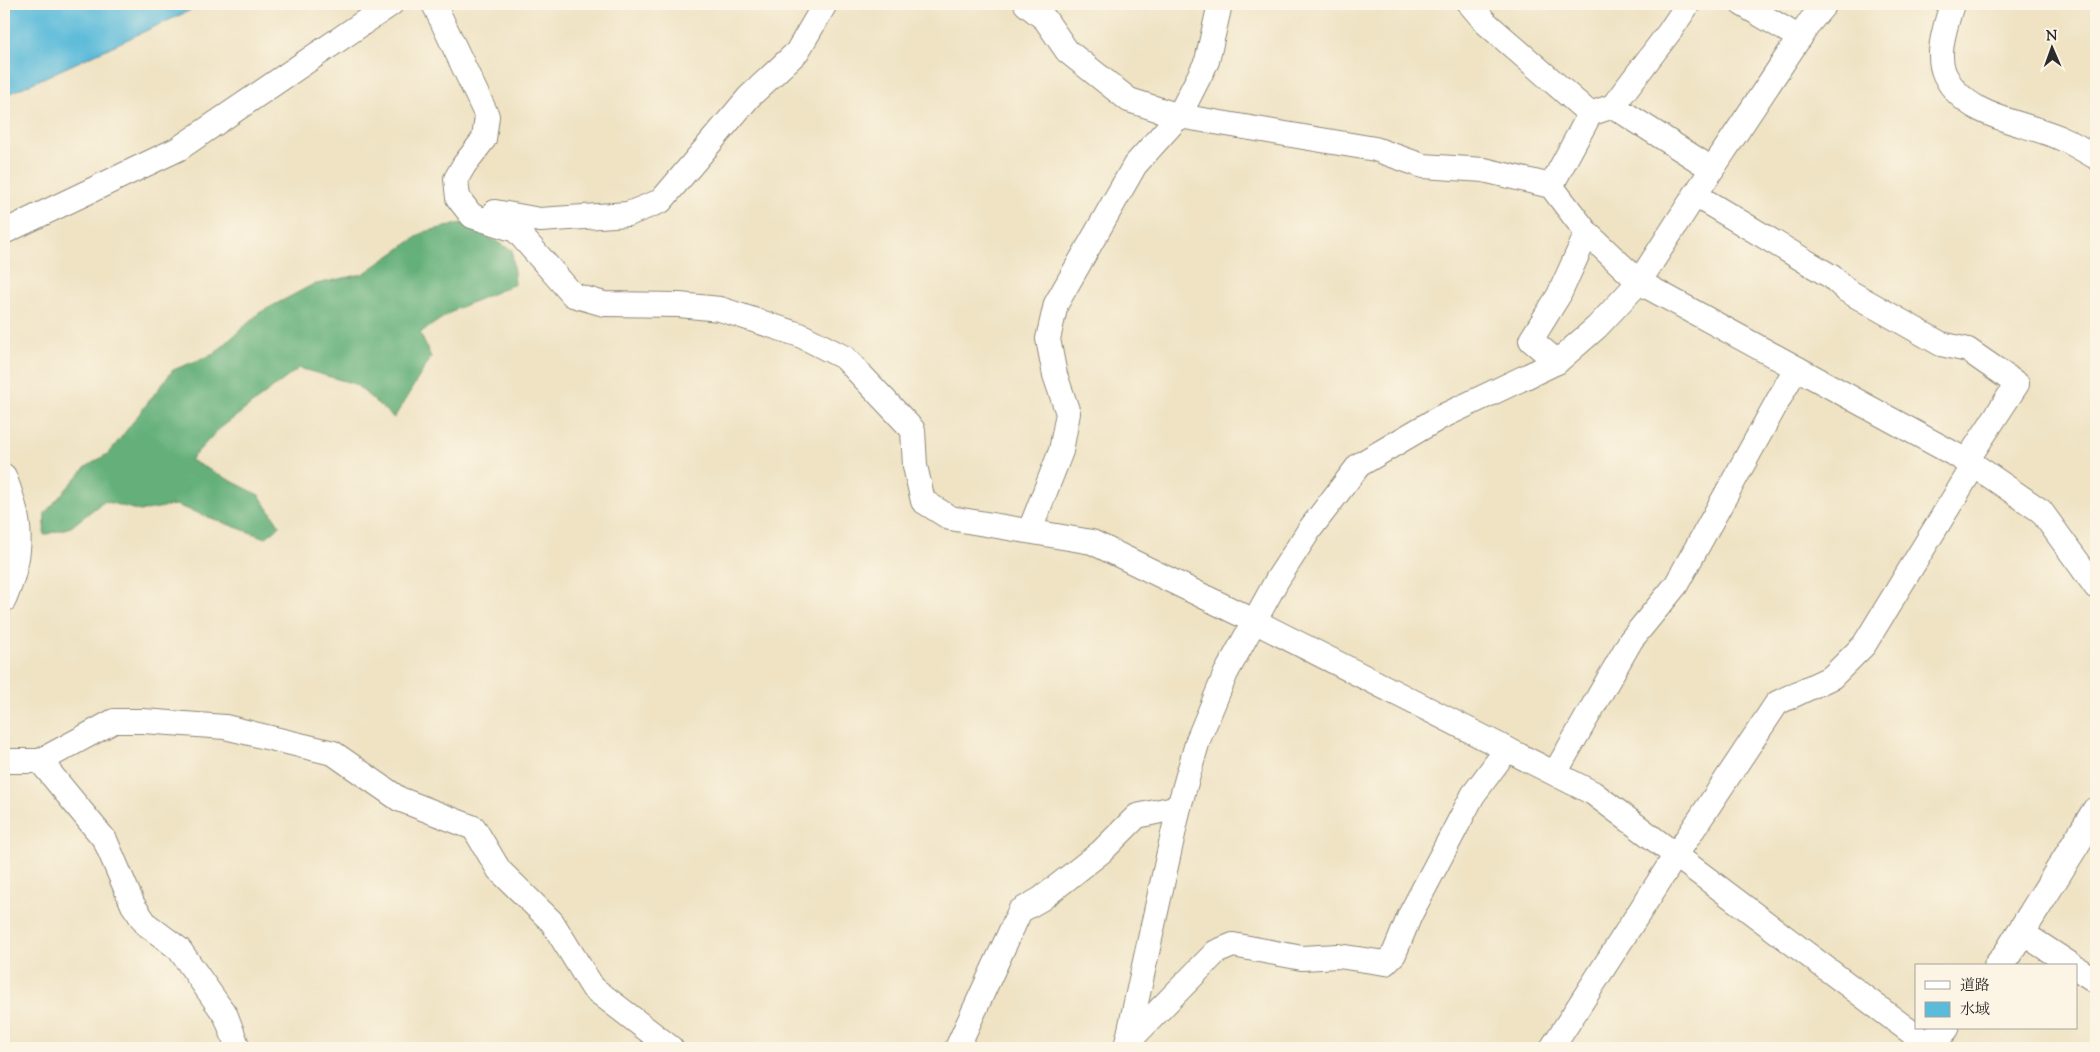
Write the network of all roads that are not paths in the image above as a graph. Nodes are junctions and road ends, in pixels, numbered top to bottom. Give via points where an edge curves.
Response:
1 (391, 4) edge
2 (434, 4) edge
3 (825, 4) edge
4 (1026, 4) edge
5 (1220, 4) edge
6 (1470, 4) edge
7 (1688, 4) edge
8 (1742, 4) edge
9 (1825, 4) edge
10 (1950, 12) edge
11 (1800, 38) junction
12 (1613, 106) junction
13 (1590, 114) junction
14 (1179, 116) junction
15 (2096, 157) edge
16 (1712, 169) junction
17 (1551, 186) junction
18 (1695, 195) junction
19 (464, 206) junction
20 (4, 232) edge
21 (1588, 233) junction
22 (1640, 282) junction
23 (1557, 362) junction
24 (1796, 368) junction
25 (1970, 464) junction
26 (4, 476) edge
27 (1030, 530) junction
28 (2096, 587) edge
29 (4, 600) edge
30 (1254, 621) junction
31 (1507, 749) junction
32 (4, 761) edge
33 (40, 761) junction
34 (1555, 773) junction
35 (1179, 807) junction
36 (2096, 811) edge
37 (1676, 855) junction
38 (2021, 932) junction
39 (2000, 964) edge
40 (2070, 964) edge
41 (2078, 969) edge
42 (2096, 981) edge
43 (1915, 1029) edge
44 (1916, 1030) edge
45 (1934, 1043) edge
46 (1126, 1046) edge
47 (238, 1048) edge
48 (670, 1048) edge
49 (957, 1048) edge
50 (1552, 1048) edge

1 - 20 street via 178,149
2 - 19 street via 487,116 484,140 456,179 458,198
3 - 19 street via 797,52 749,97 660,201 628,214 540,220
4 - 14 street via 1045,19 1067,51 1129,100
5 - 14 street via 1207,61
6 - 13 street via 1486,23
7 - 12 street
8 - 11 street
9 - 11 street
10 - 15 street via 1941,50 1944,74 1957,92 1976,108 2063,139
11 - 16 street
12 - 13 street
12 - 16 street
13 - 17 street
14 - 17 street via 1374,149 1422,166 1484,170
14 - 27 street via 1135,165 1056,304 1048,339 1055,375 1068,413 1061,451
16 - 18 street
17 - 21 street
18 - 22 street
18 - 25 street via 1832,277 1846,290 1941,344 1968,350 2017,384
19 - 27 street via 472,216 516,230 573,295 604,304 720,308 800,335 845,358 913,430 915,466 923,501 950,518
21 - 22 street
21 - 23 street via 1559,295 1531,340
22 - 23 street via 1598,327
22 - 24 street
23 - 30 street via 1439,418 1359,465 1310,529 1276,580
24 - 25 street
24 - 34 street via 1676,584 1631,640
25 - 28 street via 2041,511
25 - 37 street via 1864,645 1832,677 1777,703
26 - 29 street via 13,498 19,553
27 - 30 street via 1092,542
30 - 31 street
30 - 35 street via 1226,673 1205,723
31 - 34 street
31 - 46 street via 1474,795 1410,915 1394,954 1385,963 1338,956 1302,958 1233,945 1216,952
32 - 33 street
33 - 47 street via 104,840 133,905 146,924 180,949 226,1016
33 - 48 street via 114,721 225,727 333,753 399,799 474,828 499,870 552,922 593,988
34 - 37 street via 1593,793
35 - 46 street
35 - 49 street via 1137,816 1101,852 1020,911
36 - 38 main road
37 - 43 street
37 - 50 street
38 - 39 main road
38 - 40 street
41 - 42 street
44 - 45 street

